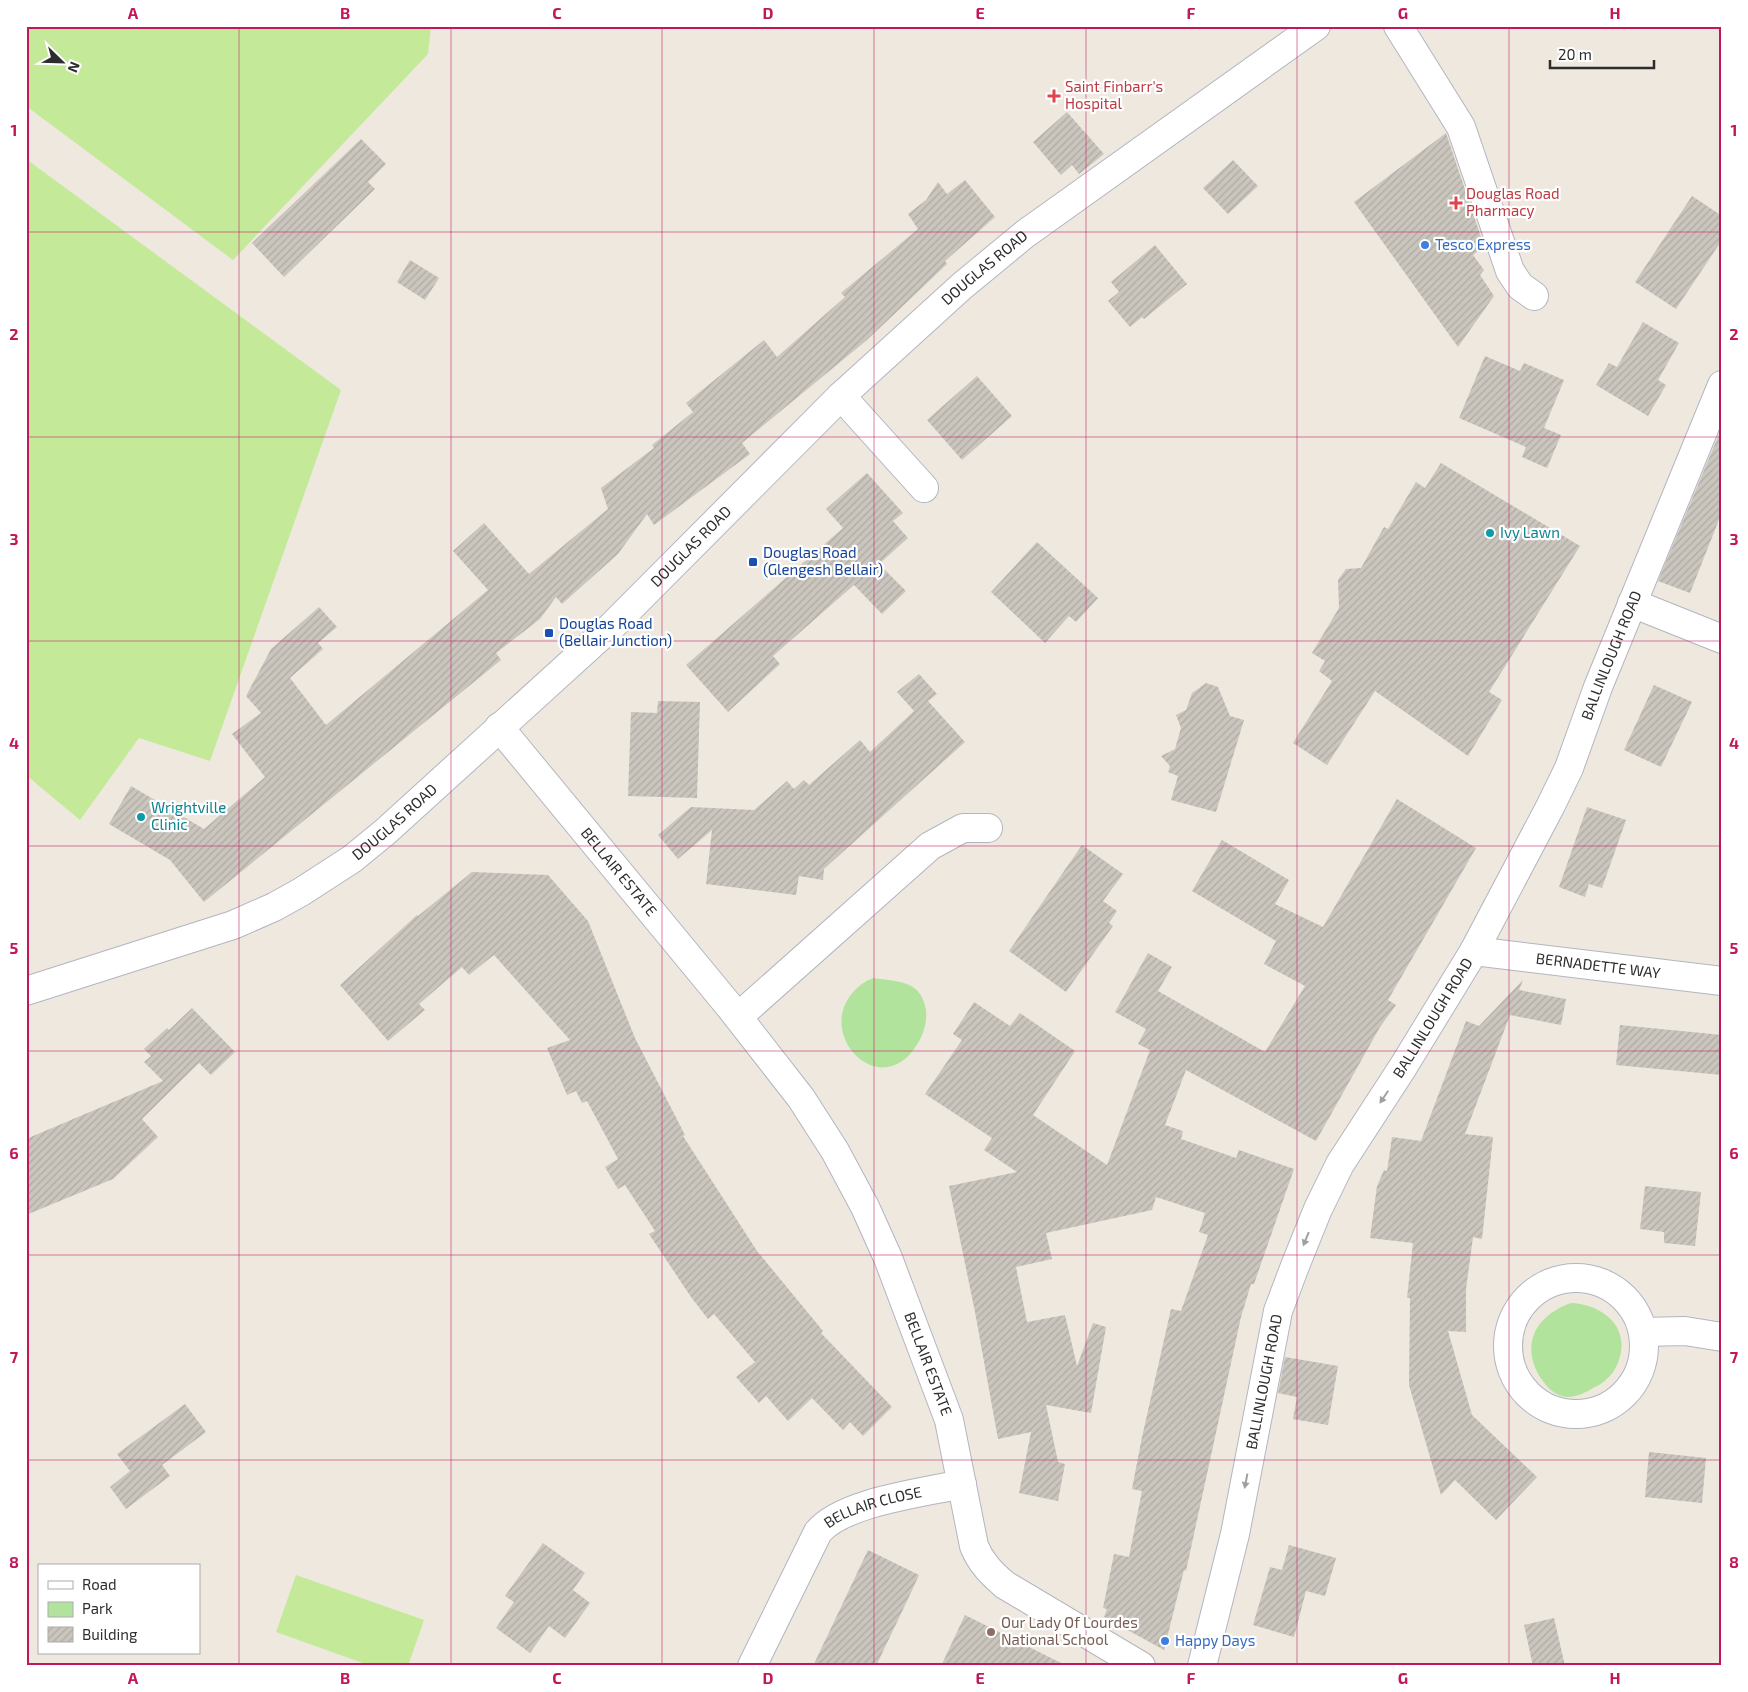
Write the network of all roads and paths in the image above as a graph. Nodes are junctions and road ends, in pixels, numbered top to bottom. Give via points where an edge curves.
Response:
1 (1316, 26) edge
2 (1398, 26) edge
3 (1534, 296) dead end
4 (1722, 385) edge
5 (841, 396) junction
6 (924, 488) dead end
7 (1632, 603) junction
8 (1722, 639) edge
9 (499, 727) junction
10 (988, 828) dead end
11 (1474, 951) junction
12 (1722, 981) edge
13 (26, 991) edge
14 (738, 1017) junction
15 (1643, 1332) junction
16 (1722, 1337) edge
17 (962, 1484) junction
18 (752, 1666) edge
19 (1141, 1666) edge
20 (1202, 1666) edge

1 - 5 street, DOUGLAS ROAD via 1025,234 962,286
2 - 3 street via 1461,126 1510,271 1520,286
4 - 7 street, BALLINLOUGH ROAD
5 - 6 street
5 - 9 street, DOUGLAS ROAD via 613,625
7 - 8 street
7 - 11 street, BALLINLOUGH ROAD via 1568,768
9 - 13 street, DOUGLAS ROAD via 385,832 352,859 301,892 233,925
9 - 14 street, BELLAIR ESTATE
10 - 14 street via 963,828 930,846
11 - 12 street, BERNADETTE WAY
11 -> 20 street, BALLINLOUGH ROAD via 1404,1067 1340,1164 1295,1266 1278,1311 1232,1549
14 - 17 street, BELLAIR ESTATE via 801,1098 865,1207 911,1314 949,1420
15 - 15 street via 1644,1354 1638,1376 1625,1394 1607,1408 1585,1414 1562,1413 1524,1391 1514,1374 1508,1350 1511,1327 1520,1307 1537,1291 1557,1281 1579,1278 1601,1282 1616,1291 1635,1311
15 - 16 street via 1685,1331
17 - 18 street, BELLAIR CLOSE via 850,1509 825,1523
17 - 19 street, BELLAIR ESTATE via 974,1546 990,1573 1020,1595

